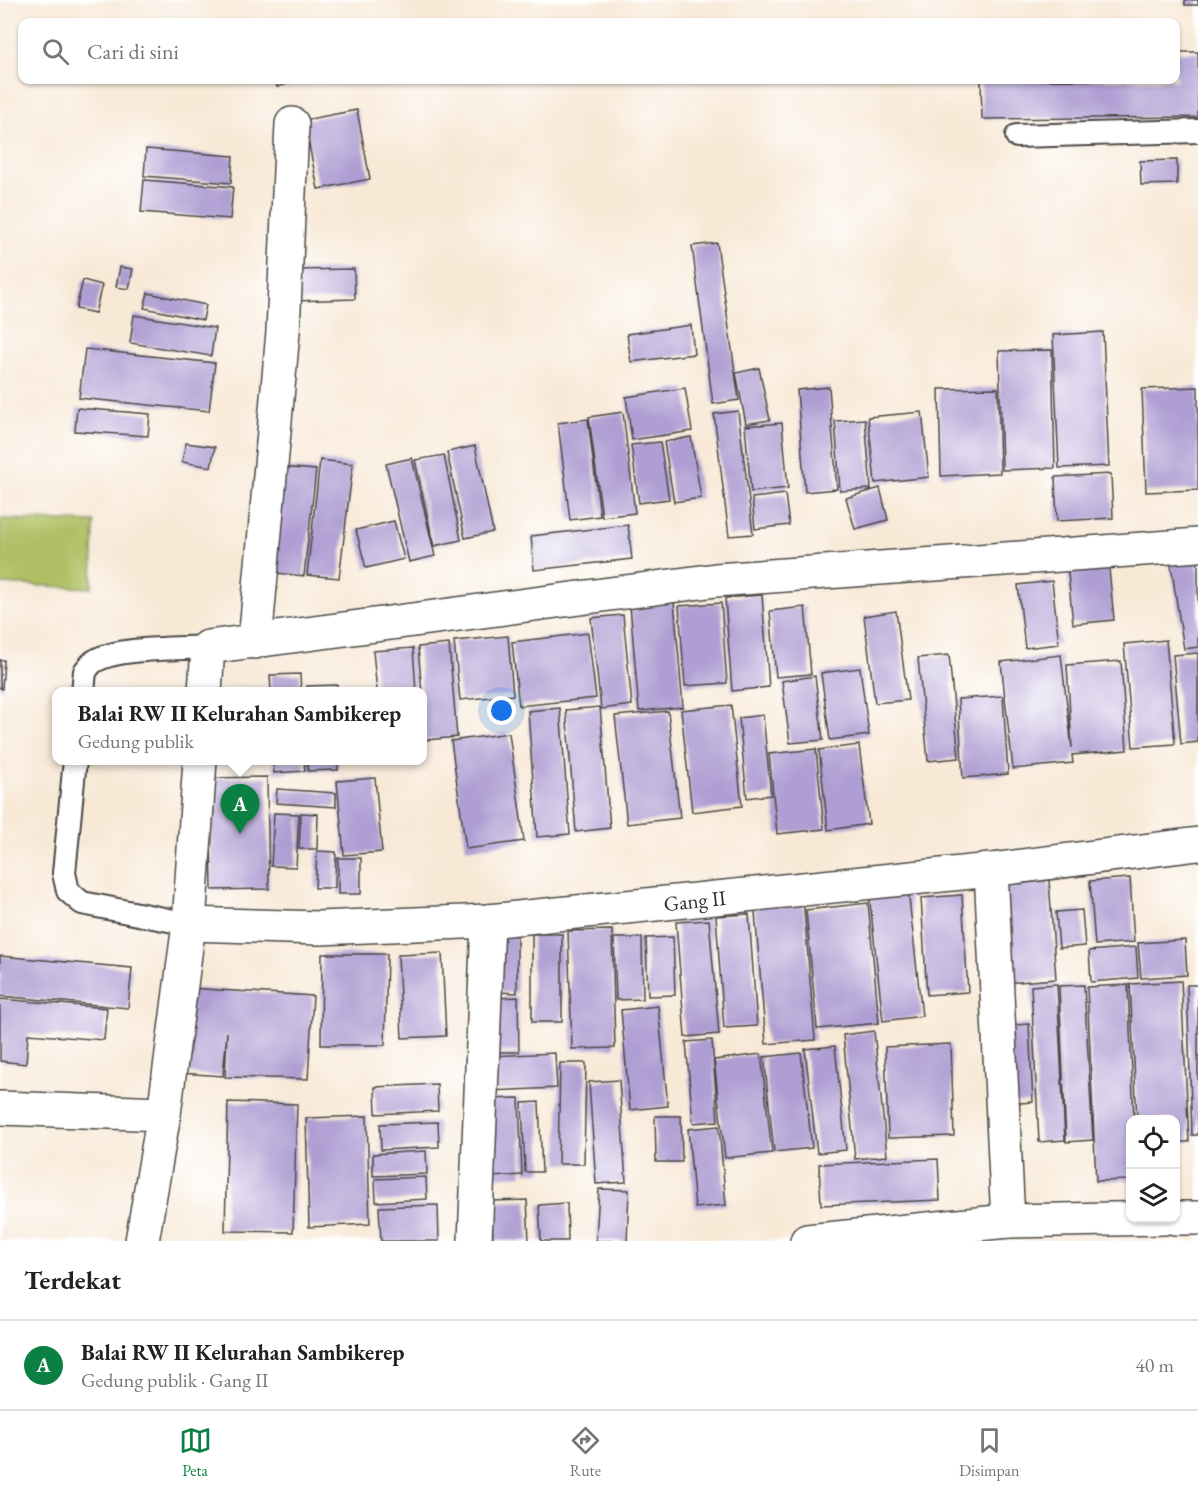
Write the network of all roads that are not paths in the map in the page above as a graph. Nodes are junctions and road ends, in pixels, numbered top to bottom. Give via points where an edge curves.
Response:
1 (292, 124) dead end
2 (1198, 132) edge
3 (1017, 136) dead end
4 (1198, 544) edge
5 (255, 642) junction
6 (208, 647) junction
7 (83, 687) edge
8 (205, 687) edge
9 (75, 765) edge
10 (200, 765) edge
11 (1198, 844) edge
12 (991, 870) junction
13 (488, 921) junction
14 (189, 924) junction
15 (0, 1108) edge
16 (164, 1114) junction
17 (1180, 1218) edge
18 (1198, 1218) edge
19 (1126, 1219) edge
20 (1008, 1221) junction
21 (142, 1241) edge
22 (475, 1241) edge
23 (807, 1241) edge

1 - 5 street via 283,332
2 - 3 lane
4 - 5 street via 716,580
5 - 6 street
6 - 7 lane via 109,656 95,661 85,671
6 - 8 street
9 - 14 lane via 64,873 68,891 82,903
10 - 14 street
11 - 12 street, Gang II
12 - 13 street, Gang II
12 - 20 street
13 - 14 street, Gang II via 319,928
13 - 22 street
14 - 16 street
15 - 16 street
16 - 21 street
17 - 18 street
19 - 20 street
20 - 23 street

